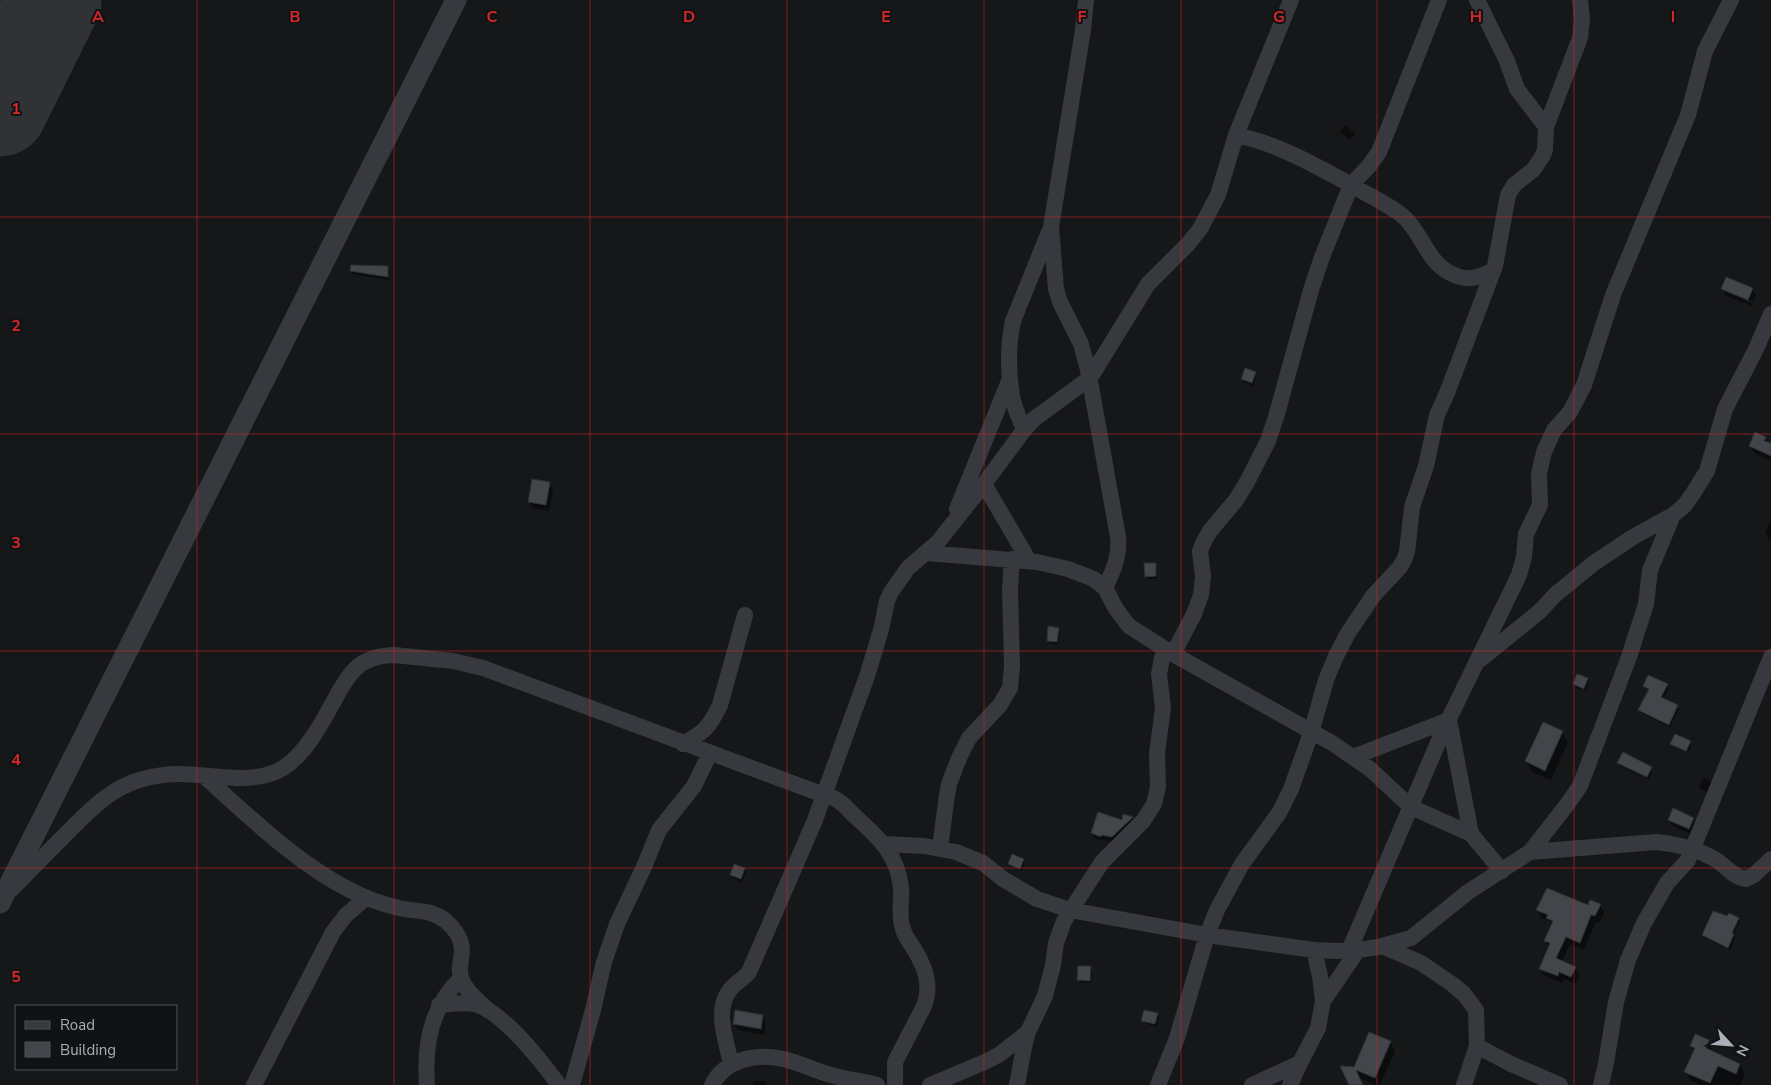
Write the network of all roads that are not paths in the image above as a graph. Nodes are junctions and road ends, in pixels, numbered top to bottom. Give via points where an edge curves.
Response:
1 (456, 0) edge
2 (1086, 0) edge
3 (1291, 0) edge
4 (1439, 0) edge
5 (1477, 0) edge
6 (1580, 0) edge
7 (1731, 0) edge
8 (1546, 127) junction
9 (1236, 135) junction
10 (1351, 185) junction
11 (1051, 227) junction
12 (1493, 271) junction
13 (1771, 314) edge
14 (1090, 378) junction
15 (1010, 379) junction
16 (1024, 430) junction
17 (984, 484) junction
18 (1673, 515) junction
19 (951, 525) junction
20 (926, 553) junction
21 (1012, 559) junction
22 (1029, 561) junction
23 (1105, 588) junction
24 (744, 615) dead end
25 (1170, 652) junction
26 (1771, 657) edge
27 (1478, 661) junction
28 (1449, 720) junction
29 (1311, 733) junction
30 (683, 744) junction
31 (710, 753) junction
32 (1352, 757) junction
33 (204, 776) junction
34 (824, 795) junction
35 (1411, 806) junction
36 (1472, 834) junction
37 (884, 844) junction
38 (940, 848) junction
39 (1691, 849) junction
40 (1530, 852) junction
41 (1771, 859) edge
42 (1502, 871) junction
43 (366, 898) junction
44 (1, 901) edge
45 (1070, 910) junction
46 (1207, 934) junction
47 (1382, 946) junction
48 (1314, 950) junction
49 (1354, 951) junction
50 (461, 978) junction
51 (1323, 1000) junction
52 (439, 1005) junction
53 (489, 1010) junction
54 (1028, 1032) junction
55 (1477, 1046) junction
56 (1300, 1062) junction
57 (731, 1064) junction
58 (808, 1068) junction
59 (254, 1085) edge
60 (427, 1085) edge
61 (559, 1085) edge
62 (572, 1085) edge
63 (712, 1085) edge
64 (820, 1085) edge
65 (877, 1085) edge
66 (896, 1085) edge
67 (930, 1085) edge
68 (1017, 1085) edge
69 (1158, 1085) edge
70 (1252, 1085) edge
71 (1290, 1085) edge
72 (1464, 1085) edge
73 (1560, 1085) edge
74 (1601, 1085) edge

1 - 44 street
2 - 11 street
3 - 9 street
4 - 10 street via 1379,152
5 - 8 street via 1518,89
6 - 8 street via 1580,38
7 - 27 street via 1705,51 1688,115 1613,295 1584,384 1570,412 1554,430 1544,452 1539,474 1540,505 1526,534 1522,564
8 - 12 street via 1542,158 1508,195
9 - 10 street via 1285,150
9 - 14 street via 1223,182 1210,212 1188,244 1148,284
10 - 12 street via 1405,218 1435,261 1449,272 1474,279
10 - 25 street via 1319,265 1268,441 1244,488 1204,541 1200,551 1201,595 1194,614
11 - 14 street via 1056,289 1081,344
11 - 15 street via 1013,321
12 - 29 street via 1436,415 1426,466 1412,507 1404,560 1367,604 1336,656
13 - 18 street via 1725,409 1707,471 1692,495
14 - 16 street
14 - 23 street via 1119,546 1116,565
15 - 16 street via 1012,398
15 - 19 street
16 - 17 street
17 - 19 street
17 - 22 street
18 - 27 street via 1594,563
18 - 40 street via 1650,570 1646,604 1629,657 1580,786
19 - 20 street
20 - 21 street
20 - 34 street via 902,576 887,601 876,647
21 - 22 street
21 - 38 street via 1010,688 1000,706 969,738 959,758 948,790
22 - 23 street via 1088,576
23 - 25 street via 1129,626
24 - 30 street via 724,694 714,716 701,734
25 - 29 street
25 - 45 street via 1162,658 1159,674 1163,708 1154,804 1143,821 1102,862
26 - 39 street
27 - 28 street
28 - 32 street
28 - 35 street
28 - 36 street
29 - 32 street
29 - 46 street via 1301,765 1279,813 1242,864
30 - 31 street
30 - 33 street via 483,668 453,661 385,655 366,660 348,676 312,737 289,764 274,773 253,778
31 - 34 street
31 - 62 street via 694,786 659,830 617,924
32 - 35 street
33 - 43 street via 302,859 333,881
33 - 44 street via 178,774 148,778 109,794 97,802
34 - 37 street via 839,800
34 - 57 street via 749,972 729,991 724,1002 722,1020
35 - 36 street
35 - 49 street
36 - 42 street
37 - 38 street
37 - 66 street via 894,861 901,887 902,928 928,982 924,1006 895,1062
38 - 45 street via 983,863 1020,889
39 - 40 street via 1656,842
39 - 41 street via 1713,858 1741,879 1750,878
39 - 74 street via 1685,865 1667,883 1644,923 1628,960 1616,1002
40 - 42 street
42 - 47 street via 1468,892 1411,938
43 - 50 street via 402,909 424,910 444,920 461,943
43 - 59 street via 346,915 333,932
45 - 46 street
45 - 54 street via 1056,943 1045,996
46 - 48 street
46 - 69 street via 1178,1038
47 - 49 street
47 - 55 street via 1421,963 1464,994 1476,1010
48 - 49 street
48 - 51 street
49 - 51 street
50 - 52 street
50 - 53 street via 467,989
51 - 56 street via 1318,1028
52 - 53 street via 467,1003
52 - 60 street via 430,1033
53 - 61 street via 524,1043
54 - 67 street via 1000,1054
54 - 68 street
55 - 72 street
55 - 73 street
56 - 70 street
56 - 71 street
57 - 58 street via 749,1058 774,1058
57 - 63 street via 721,1071
58 - 64 street
58 - 65 street

